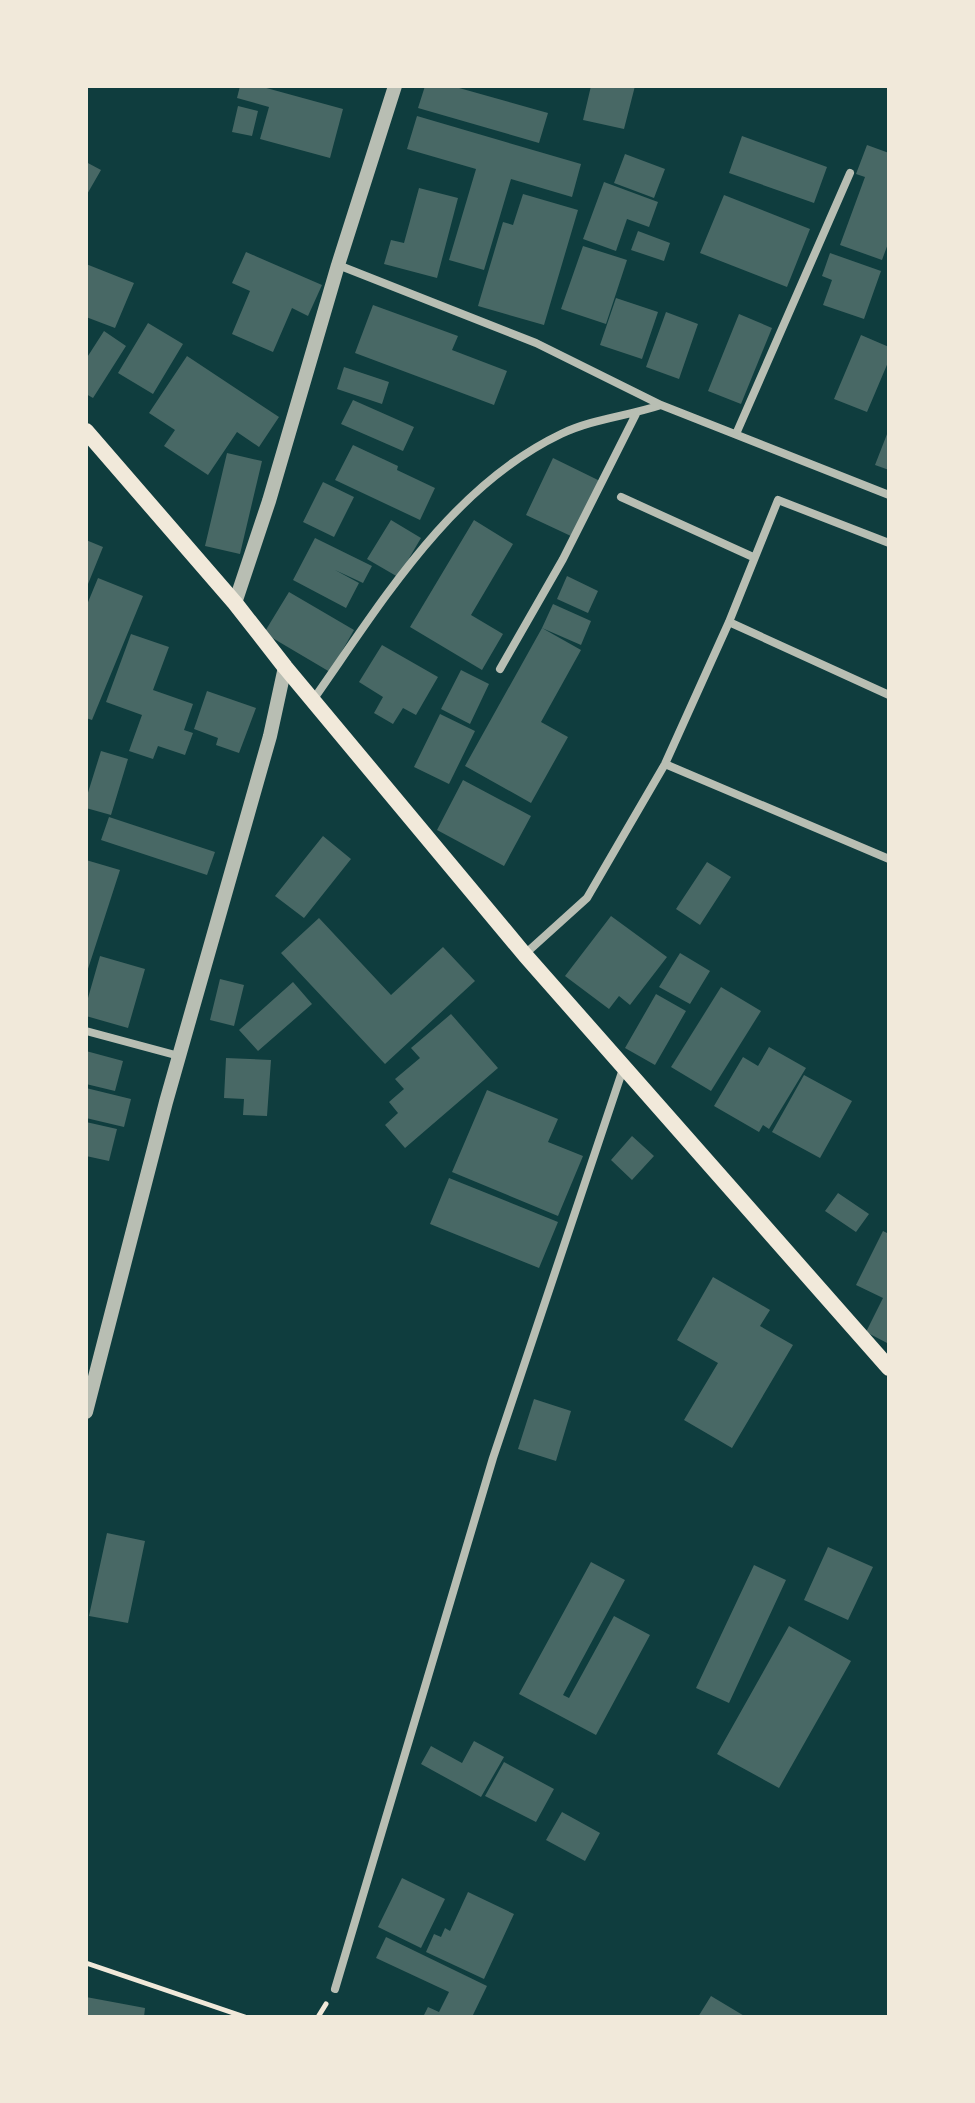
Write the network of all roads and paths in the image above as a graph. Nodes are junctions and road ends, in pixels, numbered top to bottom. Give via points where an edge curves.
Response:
1 (395, 86) edge
2 (850, 173) dead end
3 (338, 265) junction
4 (661, 405) junction
5 (636, 414) junction
6 (86, 431) edge
7 (736, 434) junction
8 (889, 495) edge
9 (621, 497) dead end
10 (889, 543) edge
11 (753, 557) junction
12 (235, 603) junction
13 (729, 622) junction
14 (285, 667) junction
15 (500, 669) dead end
16 (889, 695) edge
17 (313, 700) junction
18 (665, 764) junction
19 (889, 859) edge
20 (525, 955) junction
21 (86, 1031) edge
22 (179, 1056) junction
23 (623, 1069) junction
24 (889, 1368) edge
25 (86, 1412) edge
26 (86, 1963) edge
27 (335, 1989) dead end
28 (245, 2017) edge

1 - 3 street
2 - 7 street
3 - 4 street via 536,343
3 - 12 street
4 - 5 street
4 - 7 street
5 - 15 street
5 - 17 street via 563,433 490,480 441,527
6 - 12 main road
7 - 8 street
9 - 11 street
10 - 11 street via 778,500
11 - 13 street
12 - 14 main road
13 - 16 street
13 - 18 street
14 - 17 main road
14 - 22 street
17 - 20 main road
18 - 19 street
18 - 20 street via 587,898
20 - 23 main road
21 - 22 street
22 - 25 street
23 - 24 main road
23 - 27 street via 493,1458
26 - 28 path

